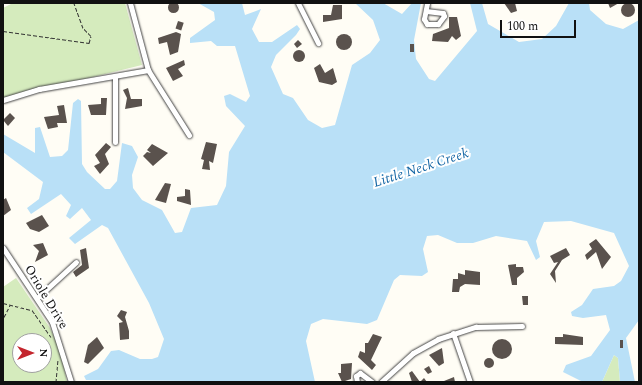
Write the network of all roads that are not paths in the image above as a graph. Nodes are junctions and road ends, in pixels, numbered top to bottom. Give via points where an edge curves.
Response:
1 (130, 3) edge
2 (298, 3) edge
3 (427, 3) edge
4 (426, 11) dead end
5 (318, 42) dead end
6 (148, 70) junction
7 (115, 77) junction
8 (3, 100) edge
9 (189, 135) dead end
10 (115, 142) dead end
11 (3, 248) edge
12 (76, 262) dead end
13 (37, 298) junction
14 (522, 326) dead end
15 (453, 333) junction
16 (71, 382) edge
17 (357, 382) edge
18 (372, 382) edge
19 (381, 382) edge
20 (470, 382) edge

1 - 6 street
2 - 5 street
3 - 4 street
6 - 7 street
6 - 9 street
7 - 8 street via 39,89
7 - 10 street
11 - 13 street, Oriole Drive
12 - 13 street
13 - 16 street, Oriole Drive via 57,334
14 - 15 street via 491,326
15 - 19 street via 413,353
15 - 20 street
17 - 18 street via 356,376 360,373

